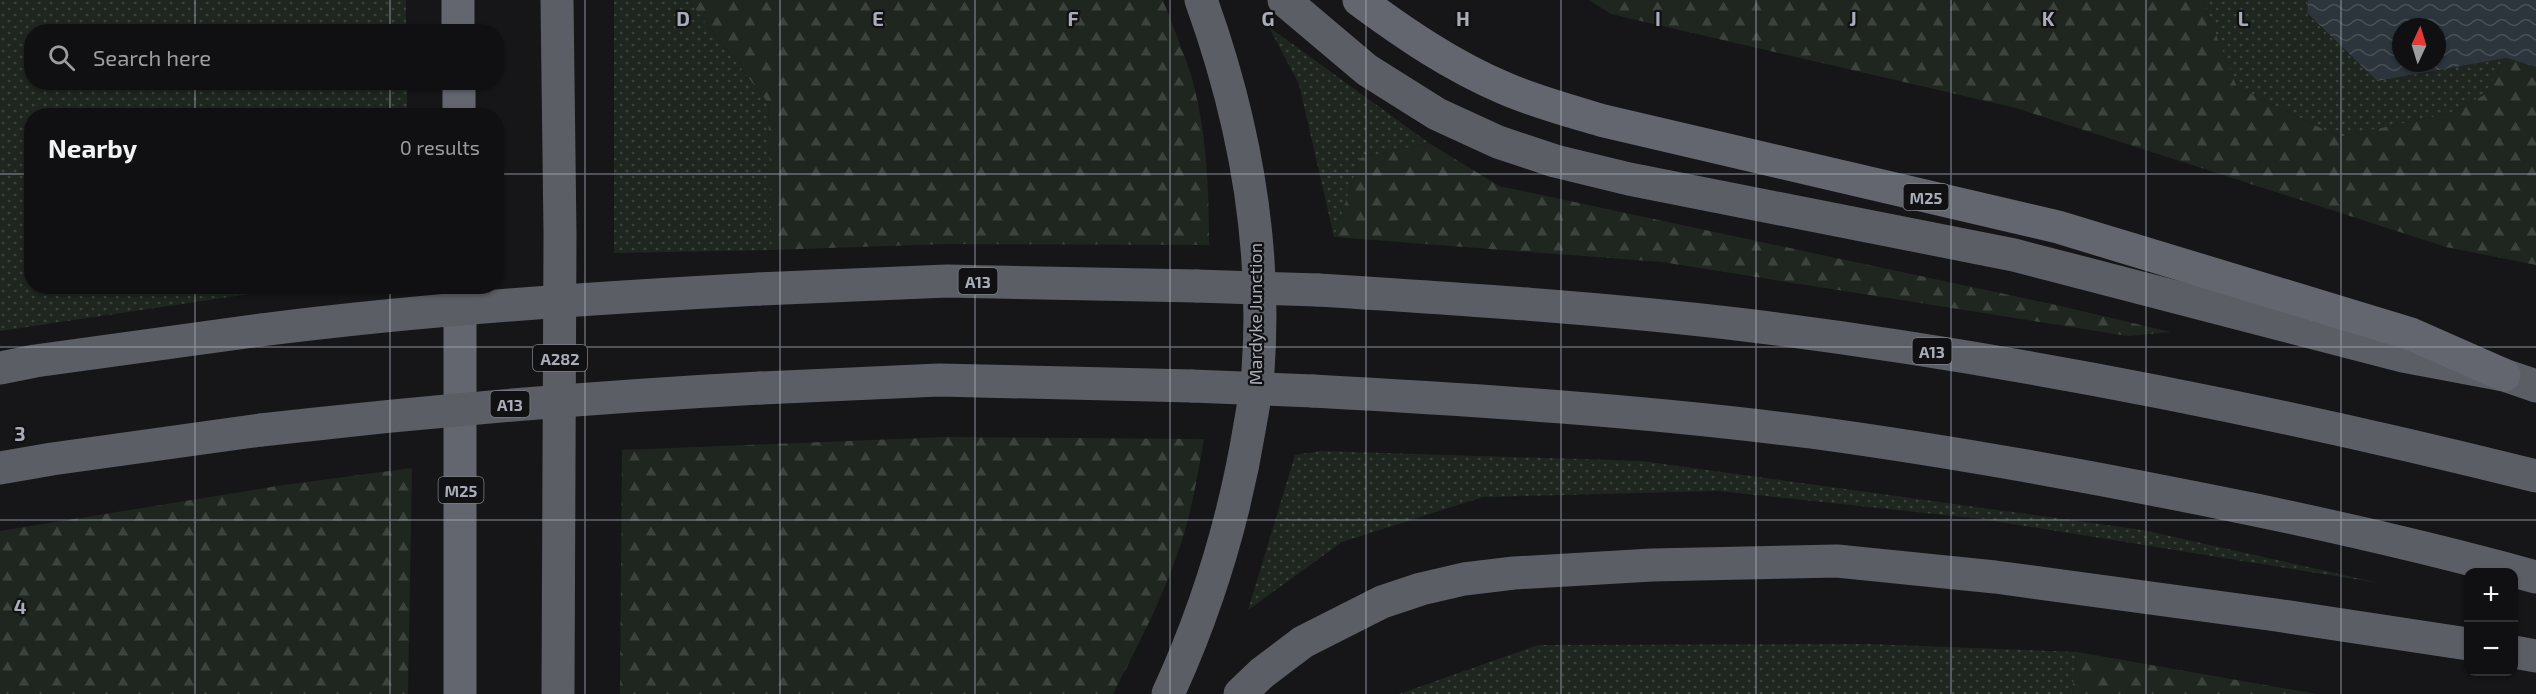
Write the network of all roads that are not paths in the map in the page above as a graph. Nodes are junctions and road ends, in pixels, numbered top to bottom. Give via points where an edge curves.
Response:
1 (458, 0) edge
2 (557, 0) edge
3 (1201, 0) edge
4 (1284, 0) edge
5 (1359, 0) edge
6 (458, 24) edge
7 (459, 90) edge
8 (459, 108) edge
9 (460, 294) edge
10 (0, 368) edge
11 (2504, 375) junction
12 (2536, 386) edge
13 (0, 468) edge
14 (2536, 476) edge
15 (2536, 577) edge
16 (2464, 643) edge
17 (2518, 653) edge
18 (2536, 656) edge
19 (460, 694) edge
20 (558, 694) edge
21 (1168, 694) edge
22 (1240, 694) edge

1 - 6 highway
2 - 20 highway, A282
3 - 21 highway, Mardyke Junction via 1239,121 1253,202 1260,274 1258,372 1232,512 1216,567
4 - 11 highway via 1366,70 1437,114 1498,142 1555,160 1629,179 2014,255 2403,356
5 - 11 highway, M25 via 1403,33 1457,65 1552,106 2058,227 2410,334
7 - 8 highway
9 - 19 highway, M25
10 - 14 highway, A13, bridge via 261,330 605,297 947,280 1318,290 1574,307 1914,348 2251,409
11 - 12 highway
13 - 15 highway, A13, bridge via 261,430 457,408 612,396 939,380 1313,391 1554,407 1774,429 1982,459 2318,523
16 - 22 highway via 1995,577 1837,561 1652,565 1514,573 1421,589 1382,602 1303,642
17 - 18 highway

